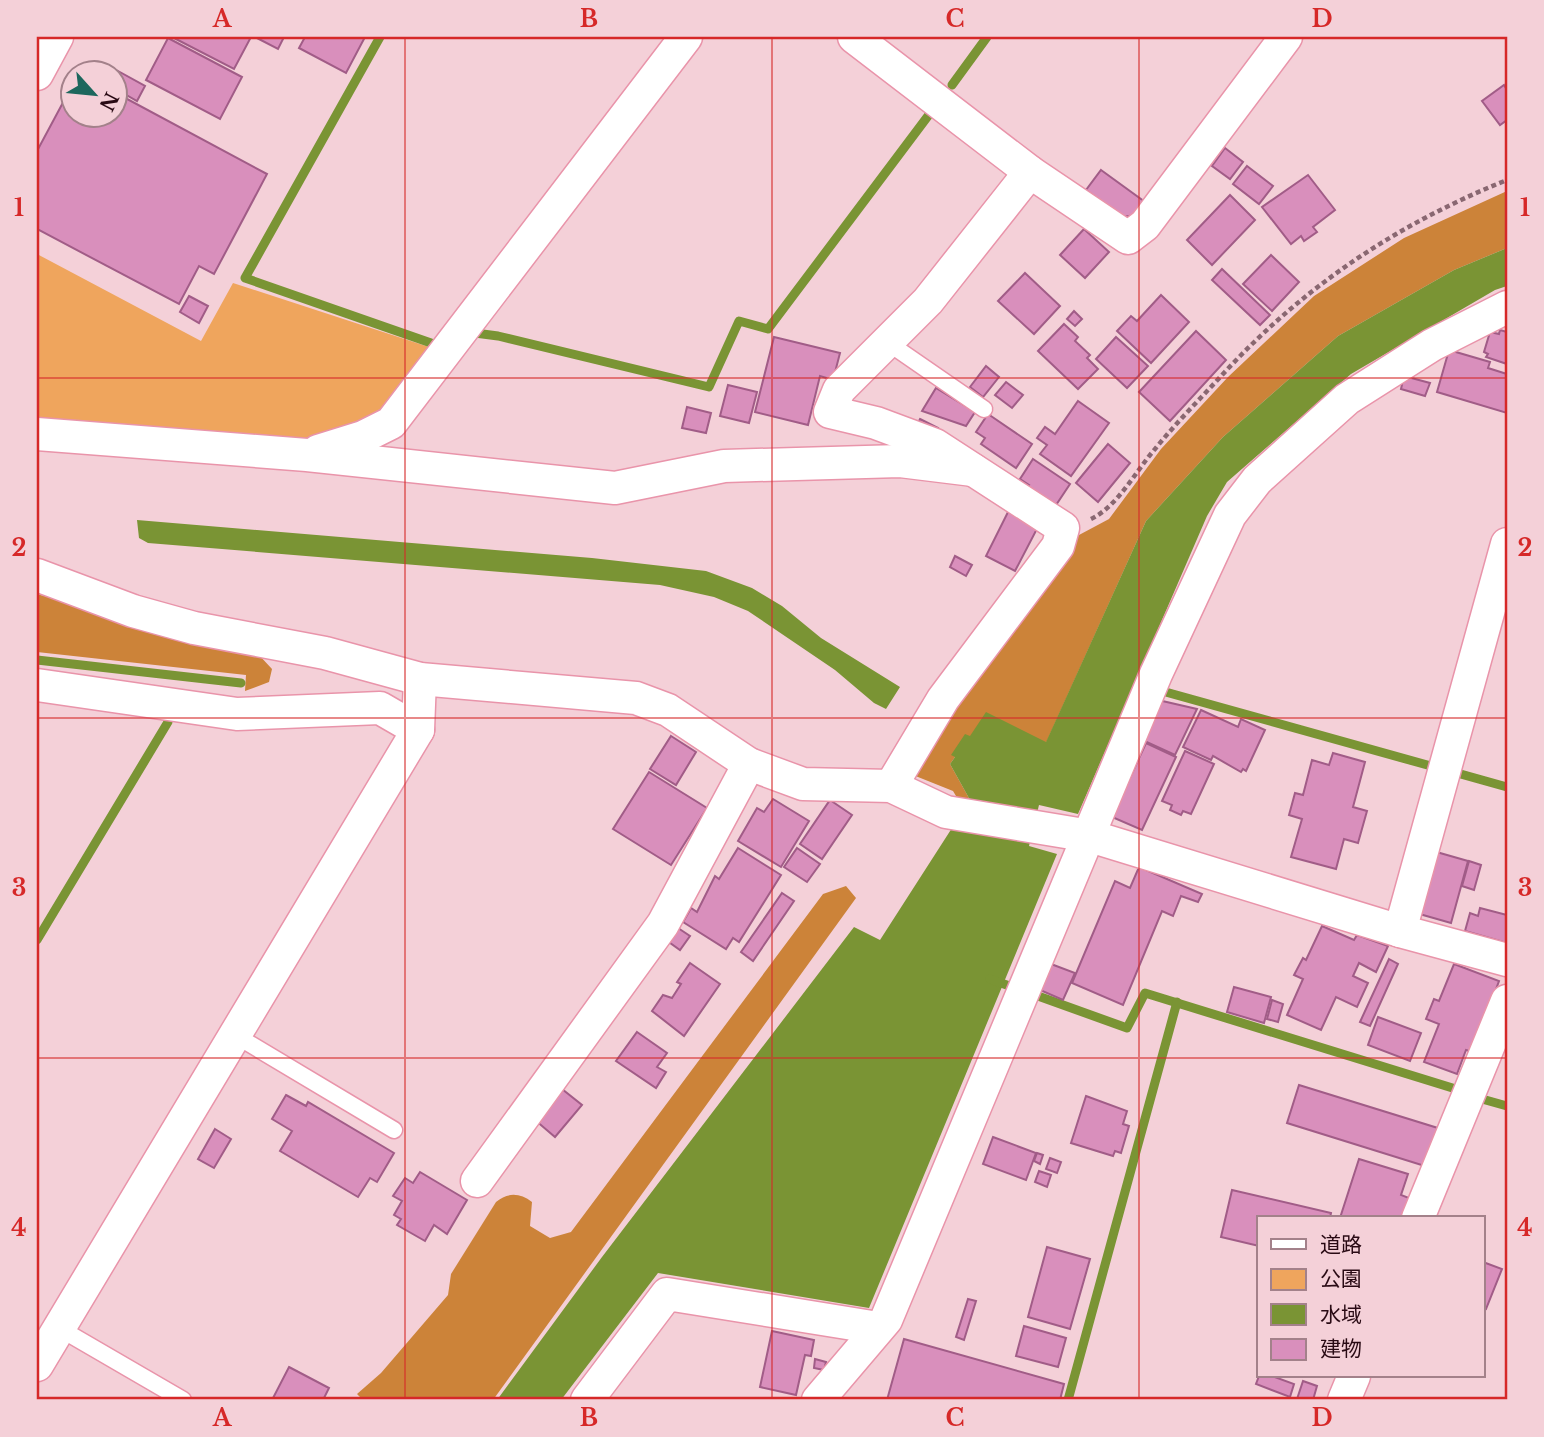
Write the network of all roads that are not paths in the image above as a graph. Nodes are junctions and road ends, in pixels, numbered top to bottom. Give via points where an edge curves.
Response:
1 (57, 37) edge
2 (686, 37) edge
3 (854, 37) edge
4 (1286, 37) edge
5 (37, 74) edge
6 (1030, 172) junction
7 (1507, 307) edge
8 (887, 342) junction
9 (984, 409) dead end
10 (37, 433) edge
11 (307, 455) junction
12 (973, 470) junction
13 (1507, 544) edge
14 (37, 575) edge
15 (420, 679) junction
16 (37, 685) edge
17 (418, 730) junction
18 (749, 764) junction
19 (891, 786) junction
20 (1090, 836) junction
21 (1400, 931) junction
22 (1507, 960) edge
23 (1507, 1001) edge
24 (235, 1035) junction
25 (394, 1130) dead end
26 (477, 1181) dead end
27 (1419, 1216) edge
28 (59, 1328) junction
29 (878, 1328) junction
30 (37, 1365) edge
31 (1353, 1378) edge
32 (183, 1400) edge
33 (587, 1400) edge
34 (818, 1400) edge
35 (1344, 1400) edge

1 - 5 street
2 - 11 street via 391,423 363,438
3 - 6 street
4 - 6 street via 1146,225 1128,238
6 - 8 street via 928,301
7 - 20 street via 1432,345 1347,399 1257,480 1224,527 1156,674
8 - 9 lane
8 - 12 street via 839,390 830,412 935,445
10 - 11 street
11 - 12 street via 615,488 724,467 900,461
12 - 19 street via 1063,528 1058,546 943,699
13 - 21 street
14 - 15 street via 194,628 325,653
15 - 17 street
15 - 18 street via 636,698 668,710
16 - 17 street via 237,714 380,708
17 - 24 street
18 - 19 street via 803,784
18 - 26 street via 663,923
19 - 20 street via 946,811
20 - 21 street
20 - 29 street via 886,1320
21 - 22 street
23 - 27 street
24 - 25 lane
24 - 28 street
28 - 30 street
28 - 32 lane
29 - 33 street via 667,1294
29 - 34 street
31 - 35 street

